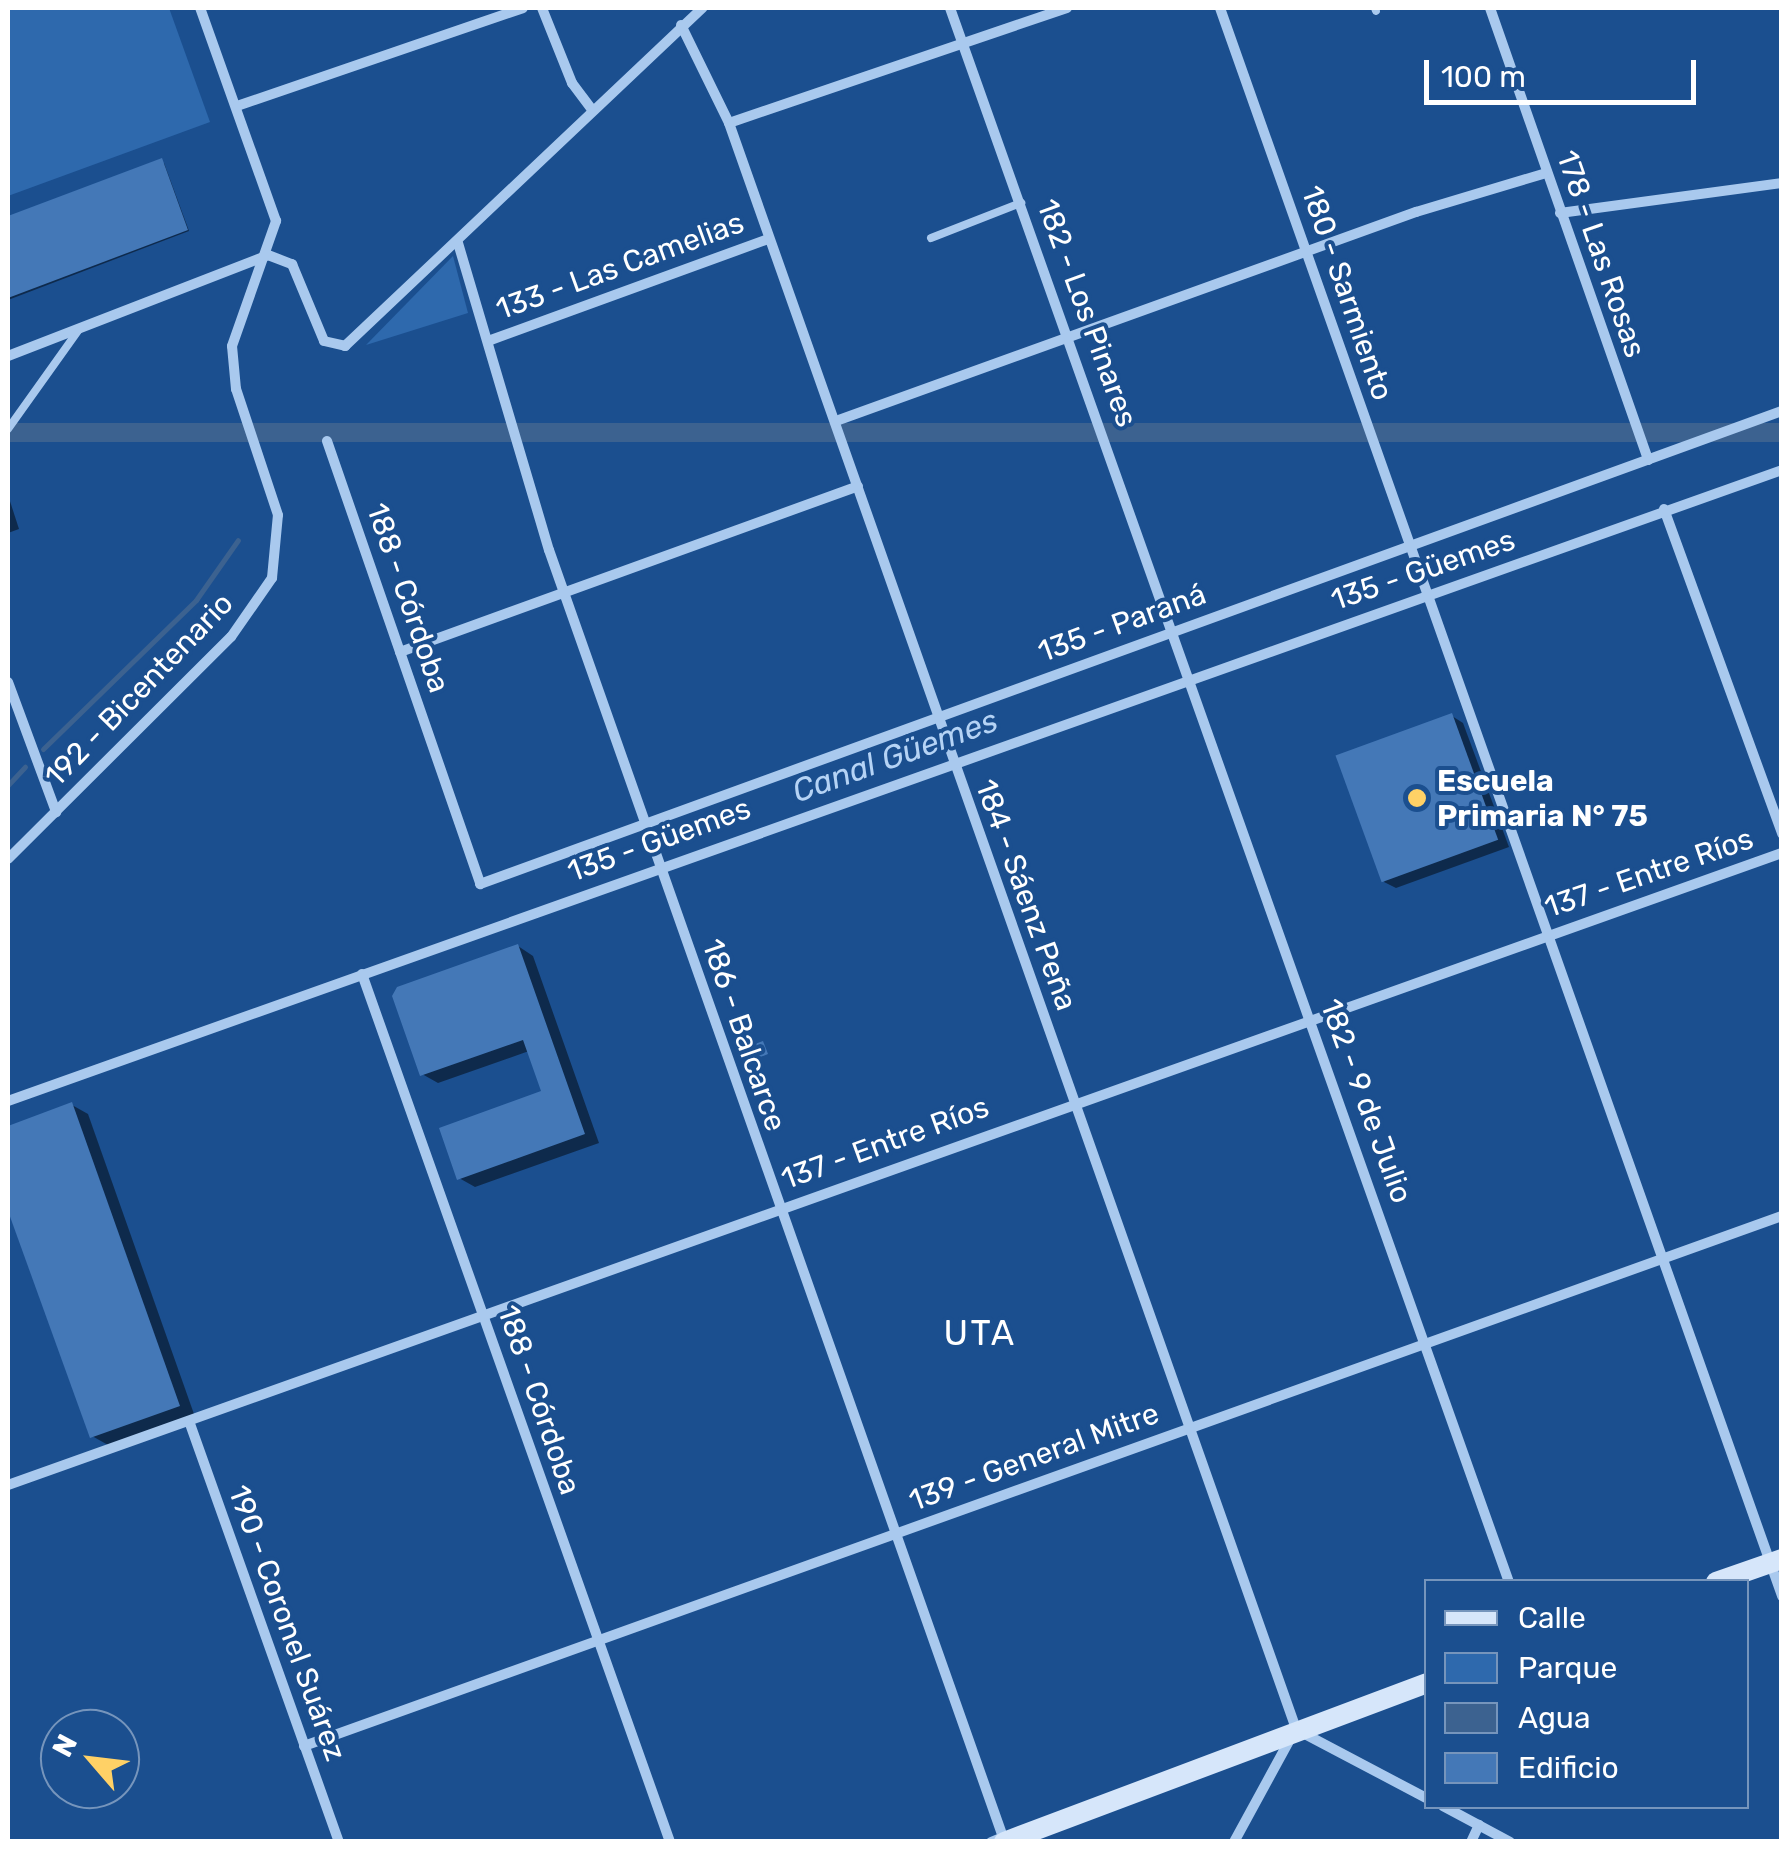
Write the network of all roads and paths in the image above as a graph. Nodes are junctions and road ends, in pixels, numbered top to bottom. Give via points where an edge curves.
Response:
1 (200, 8) edge
2 (523, 8) edge
3 (542, 8) edge
4 (702, 8) edge
5 (950, 8) edge
6 (1067, 8) edge
7 (1220, 8) edge
8 (1490, 8) edge
9 (681, 26) junction
10 (963, 44) junction
11 (238, 106) junction
12 (592, 110) junction
13 (730, 122) junction
14 (1546, 173) junction
15 (1782, 183) edge
16 (1020, 203) junction
17 (1560, 213) junction
18 (931, 238) dead end
19 (769, 239) junction
20 (458, 243) junction
21 (1307, 252) junction
22 (268, 256) junction
23 (81, 328) junction
24 (1070, 338) junction
25 (488, 340) junction
26 (8, 356) edge
27 (1782, 411) edge
28 (836, 420) junction
29 (8, 429) edge
30 (326, 442) dead end
31 (1648, 460) junction
32 (1782, 470) edge
33 (858, 486) junction
34 (1664, 508) junction
35 (1408, 549) junction
36 (563, 589) junction
37 (1428, 594) junction
38 (1172, 634) junction
39 (400, 652) junction
40 (1186, 676) junction
41 (8, 682) edge
42 (938, 722) junction
43 (952, 762) junction
44 (56, 812) junction
45 (645, 828) junction
46 (1782, 834) edge
47 (1782, 853) edge
48 (8, 859) edge
49 (657, 862) junction
50 (480, 884) joint
51 (1548, 935) junction
52 (362, 974) junction
53 (1310, 1019) junction
54 (8, 1101) edge
55 (1073, 1102) junction
56 (778, 1207) junction
57 (1782, 1216) edge
58 (1665, 1257) junction
59 (483, 1314) junction
60 (1426, 1345) junction
61 (189, 1421) junction
62 (1187, 1428) junction
63 (8, 1485) edge
64 (894, 1534) junction
65 (1778, 1560) edge
66 (1508, 1579) edge
67 (1724, 1579) edge
68 (1782, 1596) edge
69 (595, 1637) junction
70 (1424, 1684) edge
71 (1296, 1729) junction
72 (304, 1746) junction
73 (1424, 1797) edge
74 (1448, 1809) edge
75 (1479, 1826) junction
76 (999, 1840) edge
77 (338, 1842) edge
78 (670, 1842) edge
79 (1234, 1842) edge
80 (1470, 1842) edge
81 (1510, 1842) edge

1 - 11 street
2 - 11 street
3 - 12 street via 572,83
4 - 9 street
5 - 10 street, 182 - Los Pinares
6 - 10 street
7 - 21 street, 180 - Sarmiento
8 - 14 street, 178 - Las Rosas
9 - 12 street
9 - 13 street, 184 - Sáenz Peña
10 - 13 street
10 - 16 street, 182 - Los Pinares
11 - 22 street via 276,222
12 - 20 street
13 - 19 street, 184 - Sáenz Peña
14 - 17 street, 178 - Las Rosas
14 - 21 street
15 - 17 street
16 - 18 lane
16 - 24 street, 182 - Los Pinares
17 - 31 street, 178 - Las Rosas
19 - 25 street, 133 - Las Camelias
19 - 28 street, 184 - Sáenz Peña
20 - 22 street via 345,346 331,346 319,334 292,264
20 - 25 street, 186 - Balcarce
21 - 24 street
21 - 35 street, 180 - Sarmiento
22 - 23 street
22 - 44 street, 192 - Bicentenario via 238,320 232,368 276,504 280,535 272,578 231,637
23 - 26 street
23 - 29 lane
24 - 28 street
24 - 38 street, 182 - Los Pinares
25 - 36 street, 186 - Balcarce
27 - 31 street, 135 - Paraná
28 - 33 street, 184 - Sáenz Peña
30 - 39 street, 188 - Córdoba
31 - 35 street, 135 - Paraná
32 - 34 street, 135 - Güemes
33 - 36 street
33 - 42 street, 184 - Sáenz Peña
34 - 37 street, 135 - Güemes
34 - 46 street
35 - 37 street, 180 - Sarmiento
35 - 38 street, 135 - Paraná
36 - 39 street
36 - 45 street, 186 - Balcarce
37 - 40 street, 135 - Güemes
37 - 51 street, 180 - Sarmiento
38 - 40 street, 182 - 9 de Julio
38 - 42 street, 135 - Paraná
39 - 50 street, 188 - Córdoba
40 - 43 street, 135 - Güemes
40 - 53 street, 182 - 9 de Julio
41 - 44 street
42 - 43 street, 184 - Sáenz Peña
42 - 45 street, 135 - Paraná
43 - 49 street, 135 - Güemes
43 - 55 street, 184 - Sáenz Peña
44 - 48 street, 192 - Bicentenario
45 - 49 street, 186 - Balcarce
45 - 50 street, 135 - Paraná
47 - 51 street, 137 - Entre Ríos
49 - 52 street, 135 - Güemes
49 - 56 street, 186 - Balcarce
51 - 53 street, 137 - Entre Ríos
51 - 58 street, 180 - Sarmiento
52 - 54 street, 135 - Güemes
52 - 59 street, 188 - Córdoba
53 - 55 street, 137 - Entre Ríos
53 - 60 street, 182 - 9 de Julio
55 - 56 street, 137 - Entre Ríos
55 - 62 street, 184 - Sáenz Peña
56 - 59 street, 137 - Entre Ríos
56 - 64 street, 186 - Balcarce
57 - 58 street, 139 - General Mitre
58 - 60 street, 139 - General Mitre
58 - 65 street, 180 - Sarmiento
59 - 61 street, 137 - Entre Ríos
59 - 69 street, 188 - Córdoba
60 - 62 street, 139 - General Mitre
60 - 66 street, 182 - 9 de Julio
61 - 63 street, 137 - Entre Ríos
61 - 72 street, 190 - Coronel Suárez
62 - 64 street, 139 - General Mitre
62 - 71 street, 184 - Sáenz Peña
64 - 69 street, 139 - General Mitre
64 - 76 street, 186 - Balcarce
65 - 67 street
65 - 68 street, 180 - Sarmiento
69 - 72 street, 139 - General Mitre
69 - 78 street, 188 - Córdoba
70 - 71 street
71 - 73 street
71 - 76 street
71 - 79 street
72 - 77 street, 190 - Coronel Suárez
74 - 75 street
75 - 80 street
75 - 81 street

